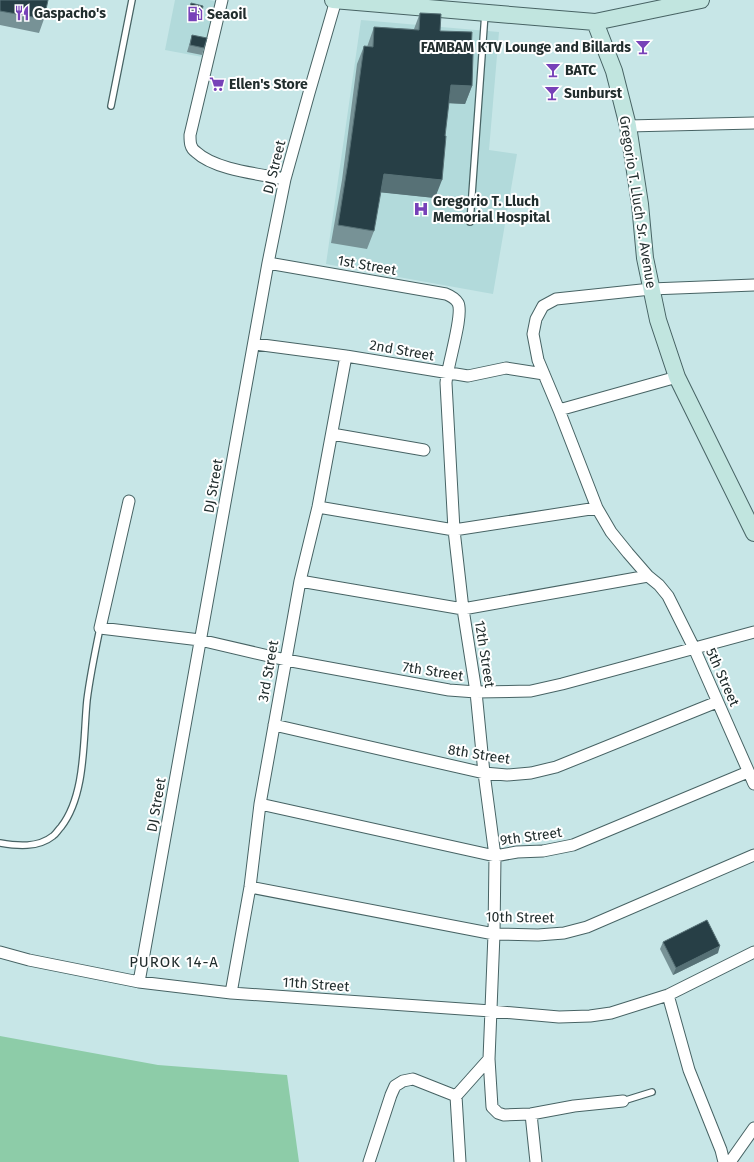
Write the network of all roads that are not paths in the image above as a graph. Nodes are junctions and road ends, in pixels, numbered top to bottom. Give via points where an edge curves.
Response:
1 (132, 0) edge
2 (222, 0) edge
3 (333, 0) edge
4 (336, 0) edge
5 (701, 0) edge
6 (485, 12) junction
7 (595, 22) junction
8 (111, 106) dead end
9 (754, 123) edge
10 (628, 126) junction
11 (285, 179) junction
12 (470, 222) dead end
13 (268, 263) junction
14 (754, 285) edge
15 (651, 289) junction
16 (458, 302) joint
17 (254, 344) junction
18 (346, 356) junction
19 (447, 373) junction
20 (544, 374) junction
21 (677, 377) junction
22 (559, 410) junction
23 (332, 434) junction
24 (424, 450) dead end
25 (129, 501) dead end
26 (318, 507) junction
27 (597, 508) junction
28 (454, 530) junction
29 (754, 533) edge
30 (648, 576) junction
31 (300, 581) junction
32 (463, 609) junction
33 (100, 628) junction
34 (754, 632) edge
35 (200, 640) junction
36 (694, 648) junction
37 (286, 660) junction
38 (476, 692) junction
39 (717, 702) junction
40 (274, 725) junction
41 (748, 772) junction
42 (484, 773) junction
43 (754, 784) edge
44 (260, 804) junction
45 (0, 844) edge
46 (754, 854) edge
47 (495, 856) junction
48 (250, 887) junction
49 (494, 934) junction
50 (0, 952) edge
51 (754, 952) edge
52 (139, 982) junction
53 (231, 993) junction
54 (668, 995) junction
55 (491, 1011) junction
56 (490, 1058) junction
57 (652, 1092) dead end
58 (456, 1096) junction
59 (623, 1101) joint
60 (531, 1114) junction
61 (754, 1128) edge
62 (369, 1162) edge
63 (460, 1162) edge
64 (536, 1162) edge
65 (724, 1162) edge
66 (730, 1162) edge

1 - 8 lane
2 - 11 street via 190,135 191,146 195,152 217,165
3 - 4 main road
4 - 6 main road
4 - 11 street, DJ Street
5 - 7 main road
6 - 7 main road
6 - 12 lane
7 - 10 main road, Gregorio T. Lluch Sr. Avenue via 614,71
9 - 10 street
10 - 15 main road, Gregorio T. Lluch Sr. Avenue
11 - 13 street, DJ Street
13 - 16 street, 1st Street via 446,294
13 - 17 street, DJ Street
14 - 15 street, 5th Street
15 - 20 street, 5th Street via 556,300 543,306 536,319 534,334 538,360
15 - 21 main road, Gregorio T. Lluch Sr. Avenue via 658,320
16 - 19 street, 12th Street via 460,316
17 - 18 street, 2nd Street
17 - 35 street, DJ Street
18 - 19 street, 2nd Street
18 - 23 street, 3rd Street
19 - 20 street, 2nd Street via 468,376 506,368
19 - 28 street, 12th Street
20 - 22 street, 5th Street
21 - 22 street
21 - 29 main road, Gregorio T. Lluch Sr. Avenue
22 - 27 street, 5th Street
23 - 24 street
23 - 26 street, 3rd Street
25 - 33 street
26 - 28 street
26 - 31 street, 3rd Street
27 - 28 street
27 - 30 street, 5th Street via 611,532
28 - 32 street, 12th Street
30 - 32 street
30 - 36 street, 5th Street via 659,584 668,596
31 - 32 street
31 - 37 street, 3rd Street
32 - 38 street, 12th Street
33 - 35 street, 7th Street
33 - 45 lane via 92,665 82,761 76,796 68,818 53,836 38,844
34 - 36 street, 7th Street
35 - 37 street, 7th Street
35 - 52 street, DJ Street
36 - 38 street, 7th Street via 590,678 530,691
36 - 39 street, 5th Street
37 - 38 street, 7th Street via 449,690
37 - 40 street, 3rd Street
38 - 42 street, 12th Street
39 - 41 street, 5th Street
39 - 42 street, 8th Street via 556,767 507,775
40 - 42 street, 8th Street
40 - 44 street, 3rd Street
41 - 43 street, 5th Street
41 - 47 street, 9th Street via 574,845
42 - 47 street, 12th Street
44 - 47 street, 9th Street
44 - 48 street, 3rd Street
46 - 49 street, 10th Street via 587,927 564,933 538,935
47 - 49 street, 12th Street
48 - 49 street, 10th Street
48 - 53 street, 3rd Street
49 - 55 street, 12th Street
50 - 52 street, 11th Street
51 - 54 street, 11th Street
52 - 53 street, 11th Street
53 - 55 street, 11th Street
54 - 55 street, 11th Street via 611,1013 590,1016 559,1017
54 - 65 street via 689,1070
55 - 56 street, 12th Street
56 - 58 street
56 - 60 street, 12th Street via 492,1107 498,1114
57 - 59 lane
58 - 62 street via 413,1079 395,1086
58 - 63 street
59 - 60 street, 12th Street
60 - 64 street
61 - 66 street

